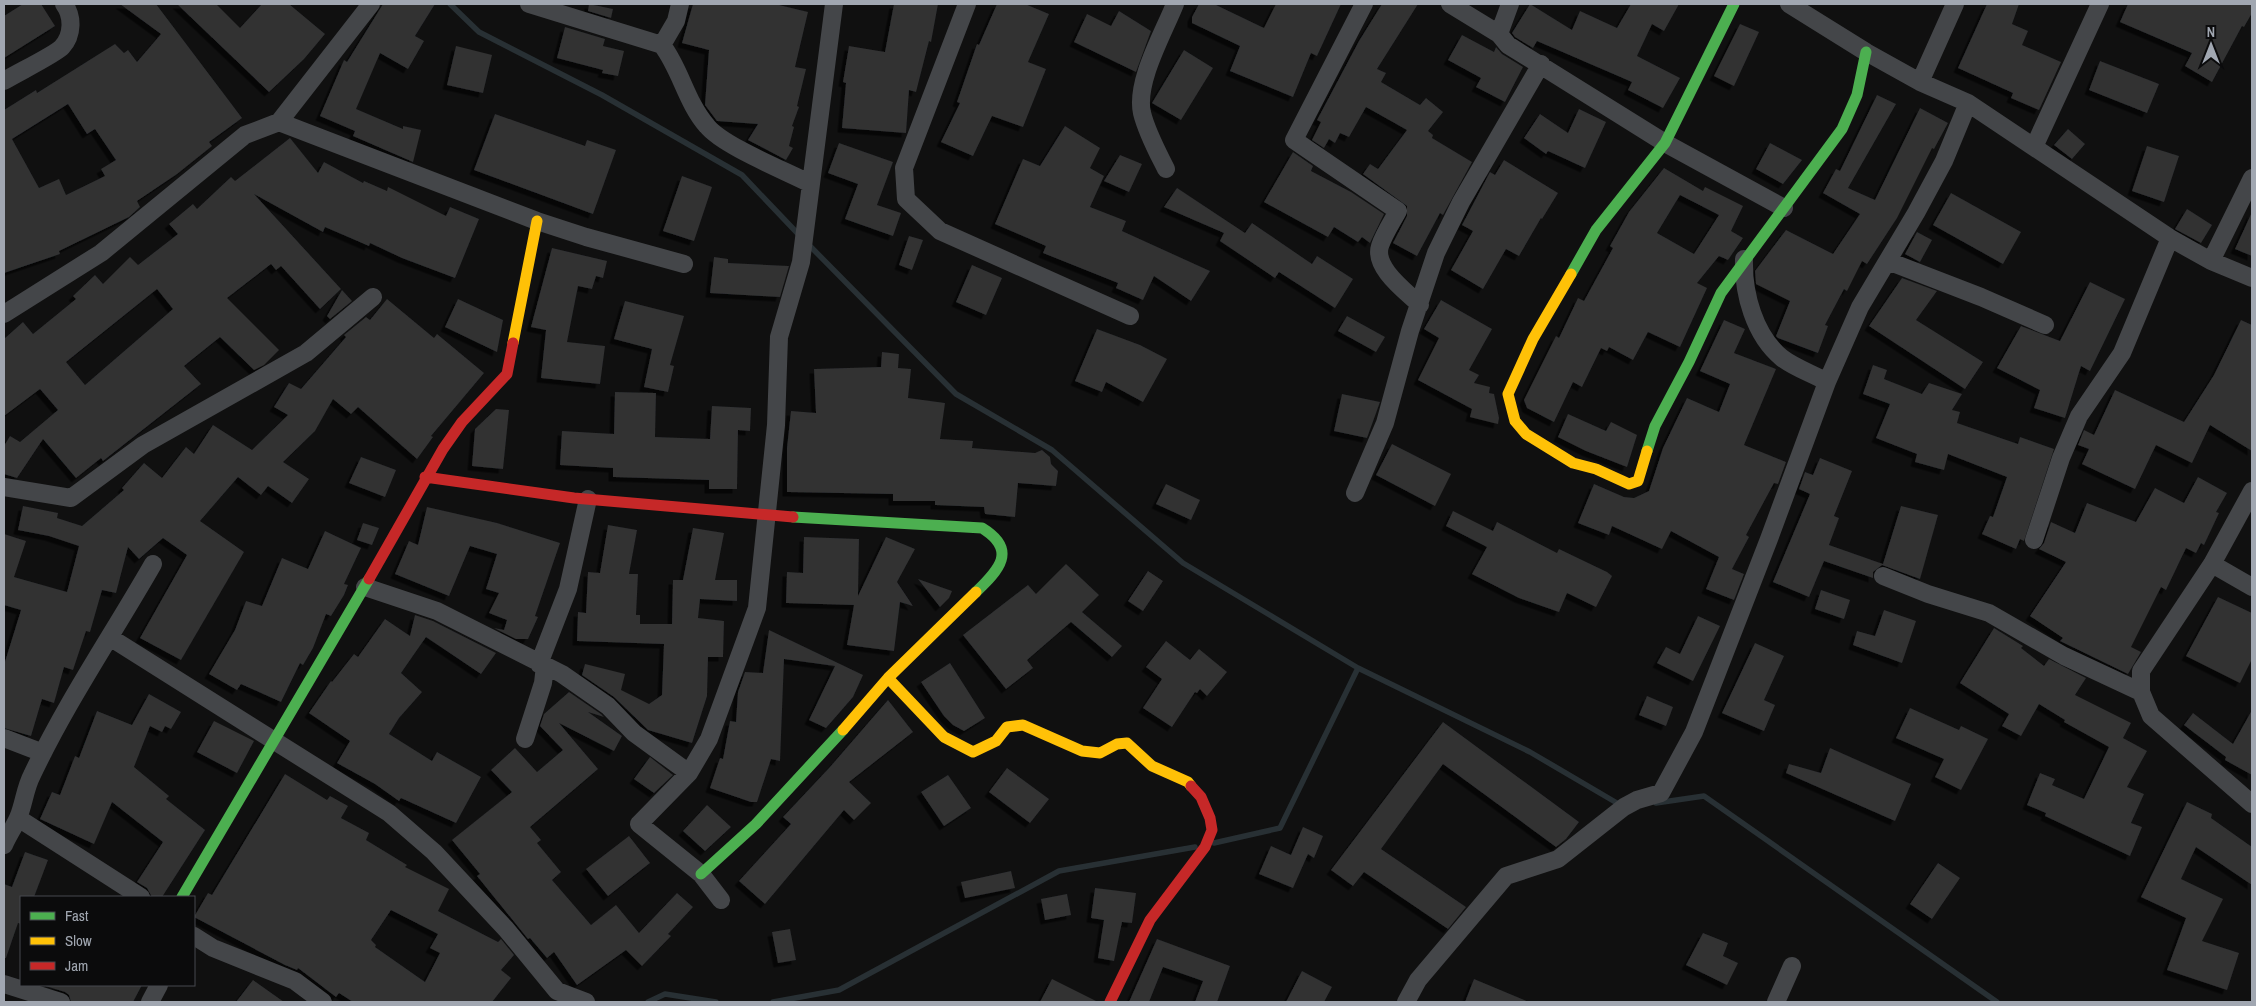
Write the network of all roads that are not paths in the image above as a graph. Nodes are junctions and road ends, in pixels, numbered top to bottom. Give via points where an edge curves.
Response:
1 (64, 4) edge
2 (372, 4) edge
3 (529, 4) edge
4 (680, 4) edge
5 (834, 4) edge
6 (968, 4) edge
7 (1175, 4) edge
8 (1364, 4) edge
9 (1450, 4) edge
10 (1510, 4) edge
11 (1734, 4) edge
12 (1789, 4) edge
13 (1955, 4) edge
14 (2100, 4) edge
15 (1499, 34) junction
16 (662, 45) junction
17 (1866, 52) junction
18 (1541, 64) junction
19 (4, 80) edge
20 (1920, 82) junction
21 (1968, 103) junction
22 (279, 122) junction
23 (1665, 143) junction
24 (2034, 147) junction
25 (1166, 170) dead end
26 (2252, 178) edge
27 (811, 184) junction
28 (1784, 208) junction
29 (537, 221) junction
30 (2170, 238) junction
31 (1744, 258) junction
32 (1888, 261) junction
33 (2211, 261) junction
34 (684, 264) dead end
35 (2252, 278) edge
36 (373, 297) dead end
37 (1420, 305) junction
38 (4, 314) edge
39 (1130, 316) dead end
40 (2045, 325) dead end
41 (1827, 382) junction
42 (425, 477) junction
43 (4, 487) edge
44 (2252, 490) edge
45 (1355, 494) dead end
46 (588, 499) junction
47 (767, 515) junction
48 (2034, 540) dead end
49 (153, 564) dead end
50 (2212, 564) junction
51 (1883, 576) dead end
52 (365, 587) junction
53 (2252, 587) edge
54 (110, 638) junction
55 (542, 665) junction
56 (888, 678) junction
57 (2140, 692) junction
58 (4, 738) edge
59 (274, 739) junction
60 (526, 739) dead end
61 (43, 753) junction
62 (689, 773) junction
63 (2252, 804) edge
64 (18, 818) junction
65 (4, 845) edge
66 (701, 874) junction
67 (140, 896) edge
68 (183, 896) edge
69 (721, 900) dead end
70 (195, 937) edge
71 (1792, 966) dead end
72 (4, 984) edge
73 (158, 986) edge
74 (61, 1002) edge
75 (150, 1002) edge
76 (323, 1002) edge
77 (586, 1002) edge
78 (1110, 1002) edge
79 (1406, 1002) edge
80 (1776, 1002) edge

1 - 19 street via 70,13 70,30 62,48
2 - 22 street
3 - 16 street
4 - 16 street via 676,21
5 - 27 street
6 - 39 street via 904,168 906,199 940,231
7 - 25 street via 1143,84 1142,111 1151,140
8 - 37 street via 1294,140 1398,211 1379,248 1380,261
9 - 15 street
10 - 15 street
11 - 23 street
12 - 17 street
13 - 20 street
14 - 24 street
15 - 18 street via 1508,45
16 - 27 street via 673,59 689,99 708,127 738,148
17 - 20 street
17 - 28 street via 1858,95 1842,129
18 - 23 street
18 - 37 street via 1461,202 1436,253
20 - 21 street
21 - 24 street
21 - 32 street via 1944,161
22 - 29 street
22 - 38 street via 245,136 101,253
23 - 28 street
23 - 31 street via 1596,230 1533,339 1508,394 1515,421 1526,434 1573,463 1596,469 1628,484 1638,481 1655,426 1721,292
24 - 30 street
26 - 33 street
27 - 47 street via 801,262 779,337 776,425
28 - 31 street
29 - 34 street
29 - 42 street via 507,374 499,387 473,409 456,430
30 - 33 street
30 - 48 street via 2122,353 2079,416 2061,458
31 - 41 street via 1749,303 1764,339 1783,358
32 - 40 street
32 - 41 street via 1860,306
33 - 35 street
36 - 43 street via 306,353 144,446 71,498
37 - 45 street via 1407,339 1385,423
41 - 79 street via 1694,732 1661,793 1624,807 1558,859 1506,876 1418,980
42 - 46 street
42 - 52 street
44 - 50 street
46 - 47 street
46 - 55 street via 568,588
47 - 56 street via 982,528 997,537 1003,553 999,570
47 - 62 street via 757,608 709,739
49 - 54 street
50 - 53 street
50 - 57 street via 2141,671
51 - 57 street via 1989,613 2056,652
52 - 55 street via 437,611
52 - 59 street
54 - 59 street
54 - 61 street
55 - 60 street via 543,683
55 - 62 street via 562,674 608,706 634,733
56 - 66 street via 819,758 756,824
56 - 78 street via 944,737 973,752 996,740 1007,727 1023,725 1082,751 1100,753 1117,744 1127,743 1152,766 1188,782 1201,797 1212,830 1205,847 1150,920
57 - 63 street via 2151,716
58 - 61 street
59 - 68 street
59 - 77 street via 316,769 389,813 434,852 506,929 557,991
61 - 64 street via 31,776
62 - 66 street via 639,824
64 - 65 street
64 - 67 street
66 - 69 street
70 - 76 street via 213,948 295,981
71 - 80 street
72 - 74 street
73 - 75 street

